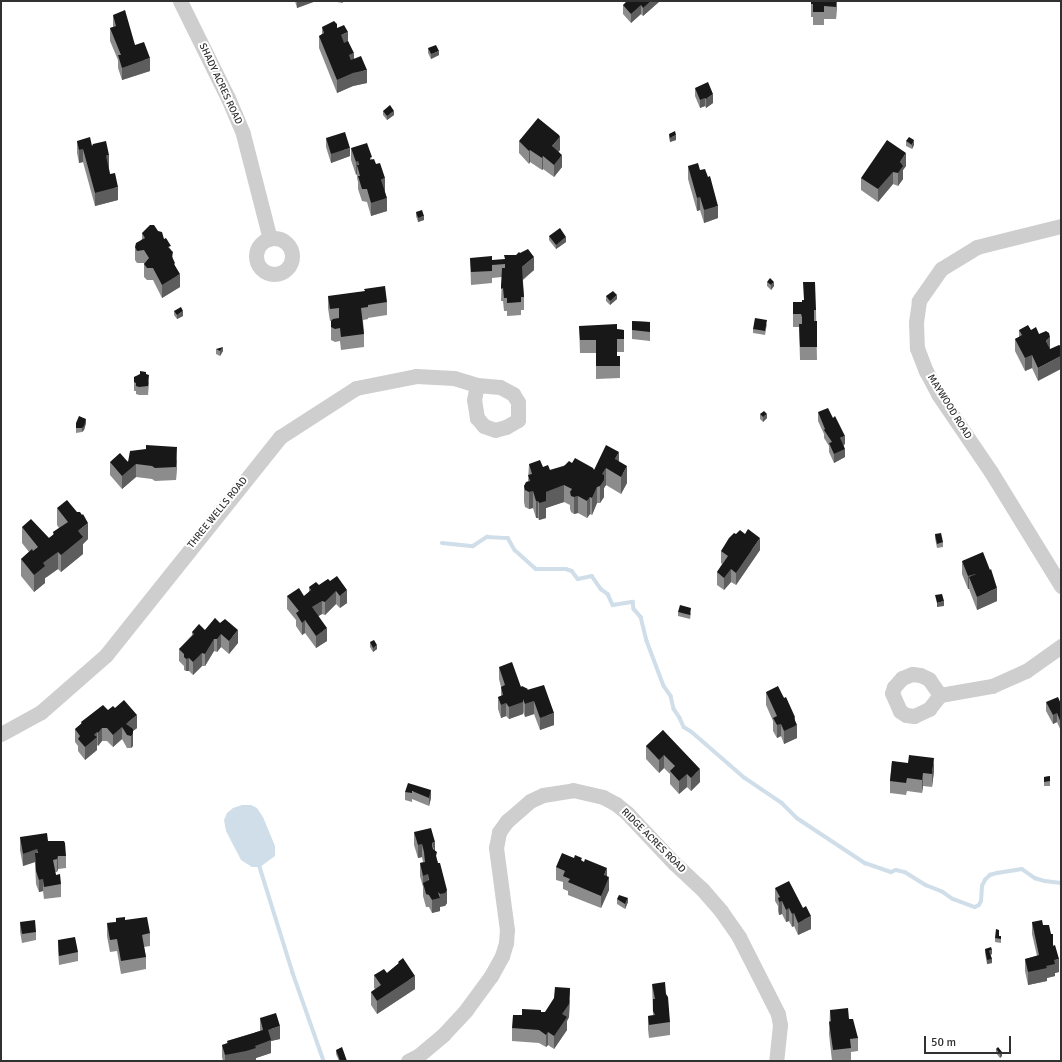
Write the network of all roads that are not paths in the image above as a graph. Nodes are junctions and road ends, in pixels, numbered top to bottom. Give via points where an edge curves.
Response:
1 (180, 1) edge
2 (1061, 226) edge
3 (270, 239) dead end
4 (477, 386) dead end
5 (1061, 586) edge
6 (1061, 646) edge
7 (940, 695) dead end
8 (1, 734) edge
9 (408, 1061) edge
10 (776, 1061) edge

1 - 3 street, SHADY ACRES ROAD via 243,134
2 - 5 street, MAYWOOD ROAD via 977,247 941,269 919,301 916,322 917,348 935,388 991,472
4 - 8 street, THREE WELLS ROAD via 454,378 416,376 356,388 280,436 106,655 41,712
6 - 7 street via 1026,671 992,686
9 - 10 street, RIDGE ACRES ROAD via 443,1035 466,1010 502,956 507,930 496,848 498,832 510,817 530,801 543,795 573,790 603,797 616,804 721,911 739,937 778,1014 780,1025

